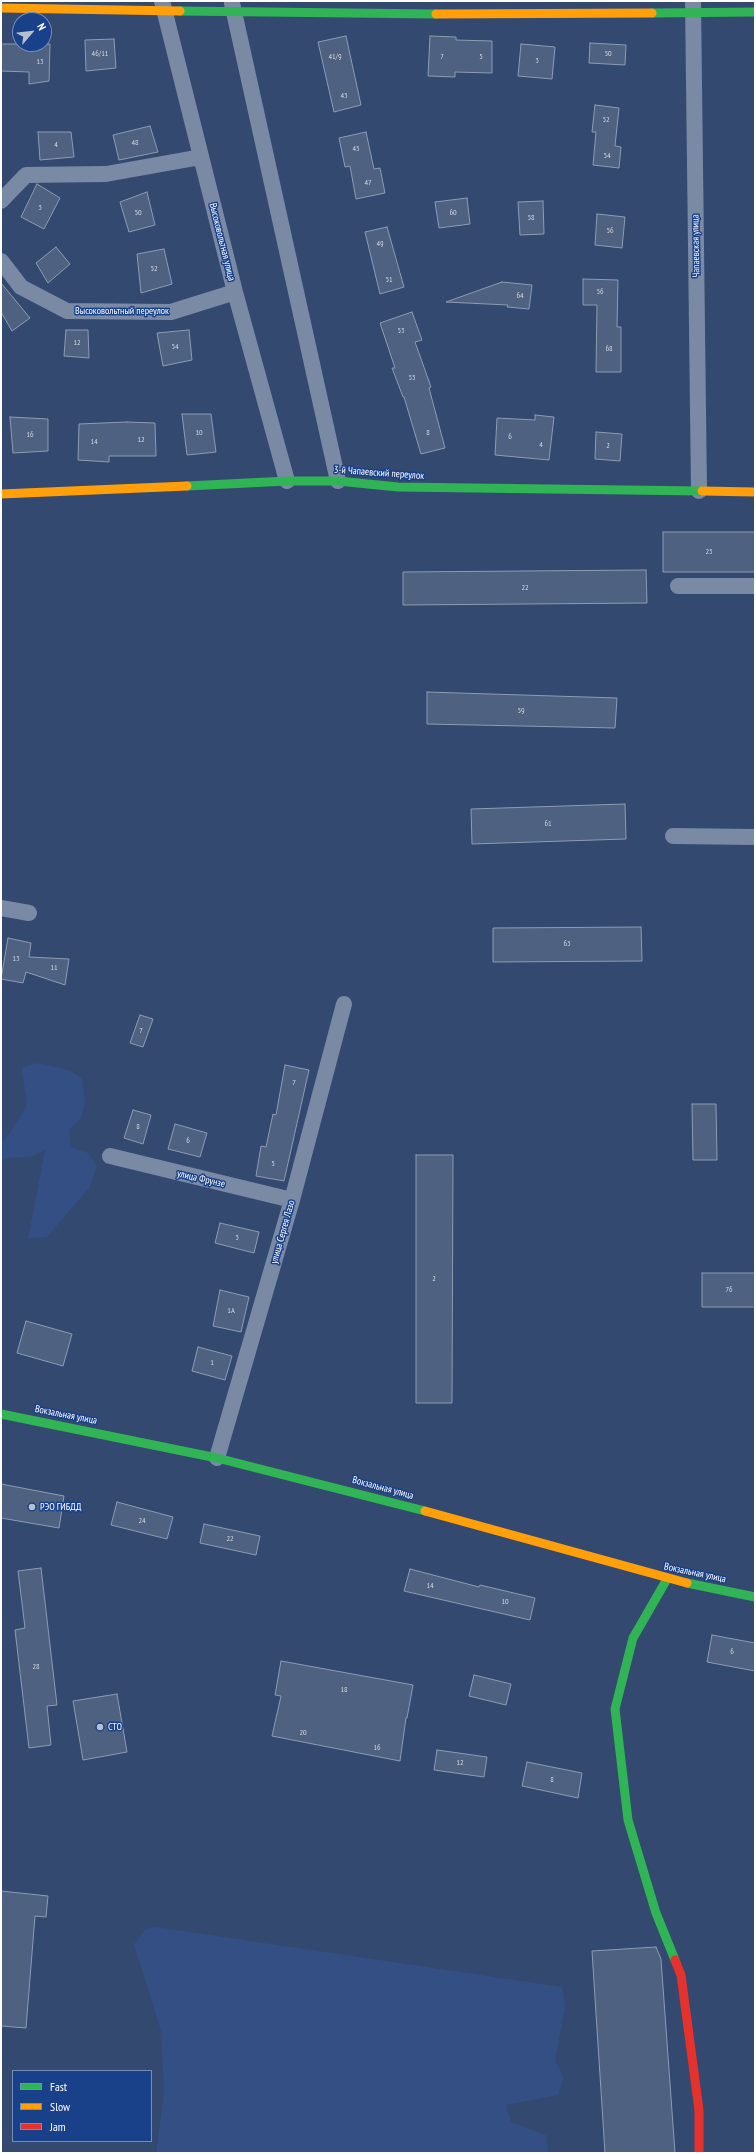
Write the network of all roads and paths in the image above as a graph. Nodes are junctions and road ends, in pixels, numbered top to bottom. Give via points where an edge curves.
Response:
1 (163, 6) edge
2 (233, 6) edge
3 (693, 6) edge
4 (363, 7) edge
5 (1, 8) edge
6 (755, 12) edge
7 (200, 156) junction
8 (1, 201) edge
9 (1, 261) edge
10 (235, 292) junction
11 (288, 481) junction
12 (338, 481) junction
13 (699, 492) junction
14 (755, 492) edge
15 (1, 494) edge
16 (678, 586) dead end
17 (755, 586) edge
18 (673, 836) dead end
19 (755, 837) edge
20 (1, 908) edge
21 (29, 914) dead end
22 (344, 1004) dead end
23 (110, 1156) dead end
24 (292, 1200) junction
25 (1, 1414) edge
26 (217, 1458) junction
27 (667, 1579) junction
28 (755, 1597) edge
29 (699, 2153) edge

1 - 2 street
1 - 5 street
1 - 7 street, Высоковольтная улица
2 - 4 street
2 - 12 street
3 - 4 street
3 - 6 street
3 - 13 street, Чапаевская улица
7 - 8 street via 106,174 26,175
7 - 10 street, Высоковольтная улица
9 - 10 street, Высоковольтный переулок via 20,287 67,311 171,312
10 - 11 street, Высоковольтная улица
11 - 12 street, 3-й Чапаевский переулок
11 - 15 street, 3-й Чапаевский переулок
12 - 13 street, 3-й Чапаевский переулок via 398,487
13 - 14 street, 3-й Чапаевский переулок
16 - 17 street
18 - 19 street
20 - 21 street
22 - 24 street, улица Сергея Лазо
23 - 24 street, улица Фрунзе
24 - 26 street, улица Сергея Лазо
25 - 26 street, Вокзальная улица
26 - 27 street, Вокзальная улица via 432,1512
27 - 28 street, Вокзальная улица
27 - 29 street via 633,1638 615,1709 628,1820 656,1913 681,1975 699,2110

